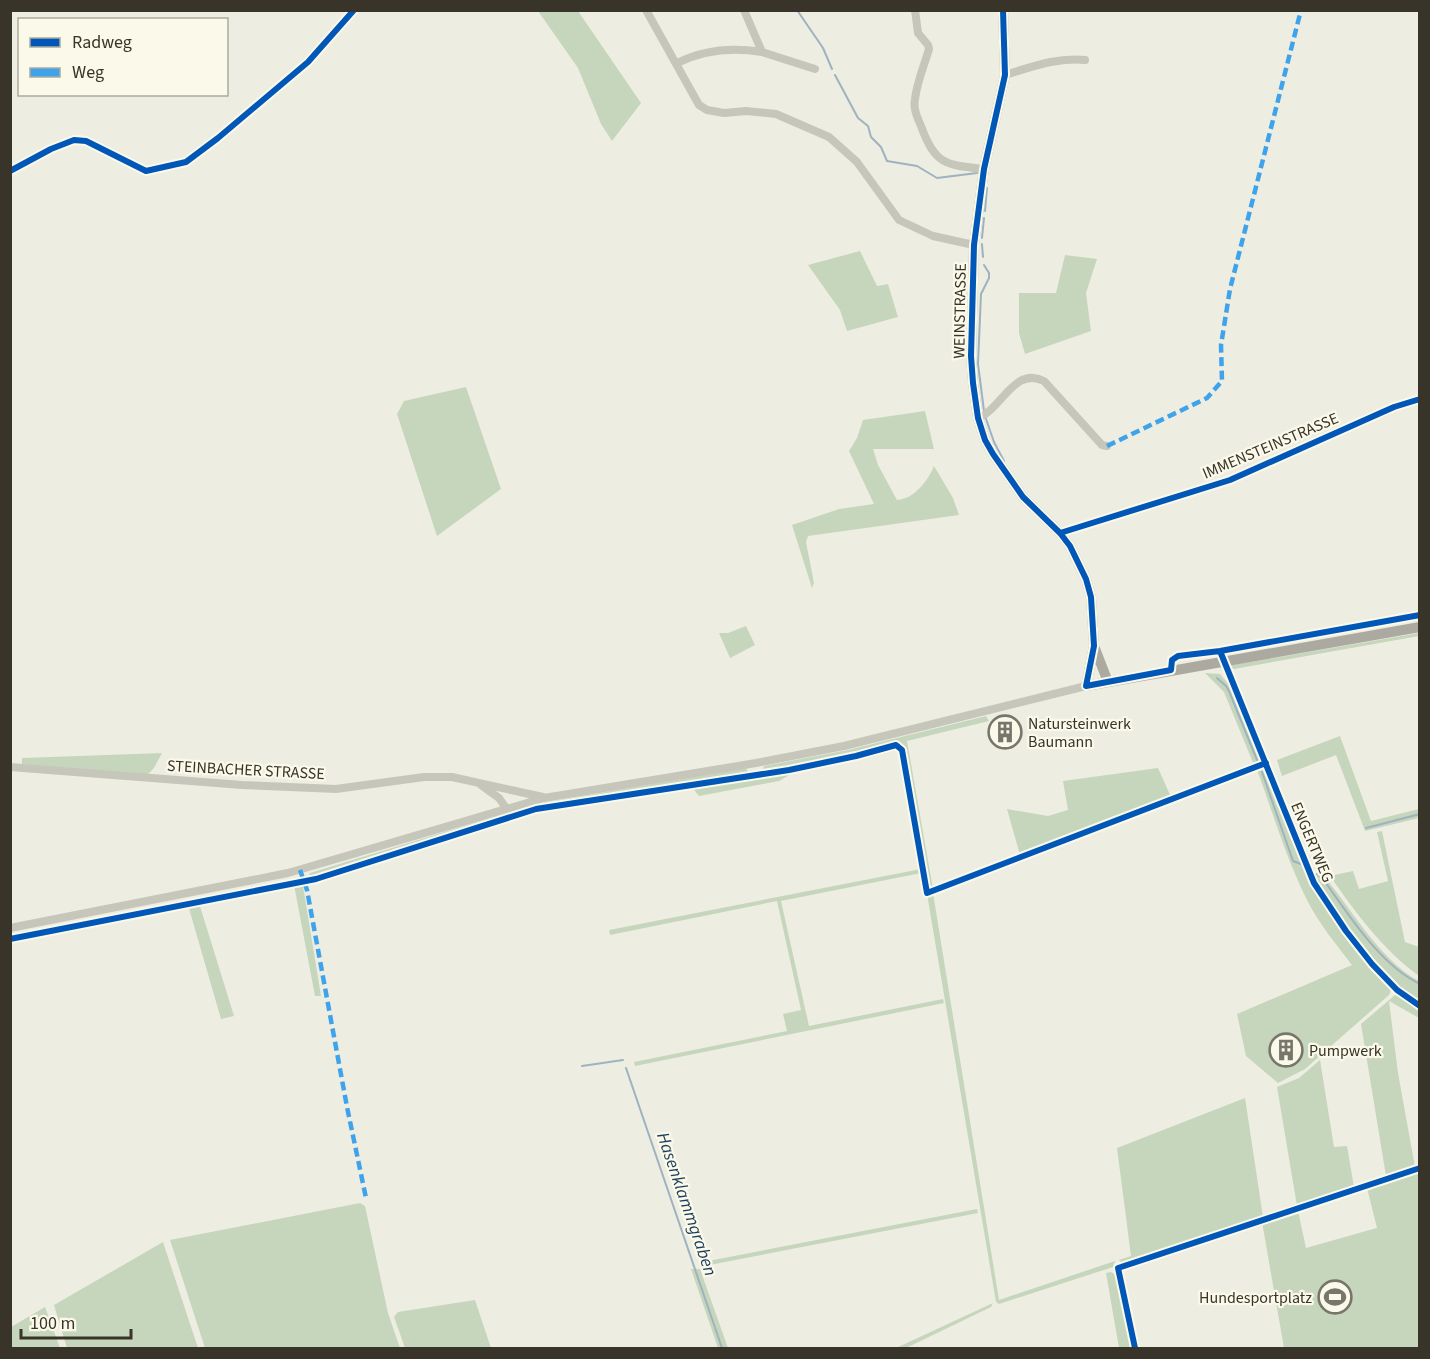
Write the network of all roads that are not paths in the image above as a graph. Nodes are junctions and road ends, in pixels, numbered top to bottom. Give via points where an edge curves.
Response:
1 (354, 10) edge
2 (646, 10) edge
3 (744, 10) edge
4 (915, 10) edge
5 (1003, 10) edge
6 (762, 52) junction
7 (1085, 60) dead end
8 (677, 63) junction
9 (815, 69) dead end
10 (1005, 75) junction
11 (984, 169) junction
12 (10, 171) edge
13 (974, 245) junction
14 (1419, 399) edge
15 (983, 416) junction
16 (1107, 446) dead end
17 (1060, 532) junction
18 (1419, 627) edge
19 (1094, 646) junction
20 (1224, 662) junction
21 (1108, 682) junction
22 (1086, 686) junction
23 (10, 767) edge
24 (478, 783) junction
25 (544, 798) junction
26 (506, 808) junction
27 (10, 928) edge
28 (1419, 1006) edge

1 - 12 street via 308,62 186,162 146,171 86,141 74,140
2 - 8 street
3 - 6 street
4 - 11 street via 918,33 929,49 914,101 927,142 939,158 953,166
5 - 10 main road, WEINSTRASSE
6 - 8 street via 718,50
6 - 9 street
7 - 10 street via 1052,61
8 - 13 street via 699,105 707,110 776,114 830,137 857,162 899,220 933,236
10 - 11 main road, WEINSTRASSE
11 - 13 main road, WEINSTRASSE
13 - 15 main road, WEINSTRASSE via 971,356
14 - 17 street, IMMENSTEINSTRASSE via 1230,480
15 - 16 street via 1019,382 1035,377 1044,381
15 - 17 main road, WEINSTRASSE via 985,440 1013,486
17 - 19 main road, WEINSTRASSE via 1086,579
18 - 20 main road
19 - 21 main road, WEINSTRASSE
19 - 22 main road, WEINSTRASSE
20 - 21 main road
20 - 28 street, ENGERTWEG via 1314,883 1372,964
21 - 22 main road
22 - 25 street via 844,746
23 - 24 street, STEINBACHER STRASSE via 336,789 424,777 453,777
24 - 25 street, STEINBACHER STRASSE
24 - 26 street, STEINBACHER STRASSE
25 - 26 street
26 - 27 street via 288,873

